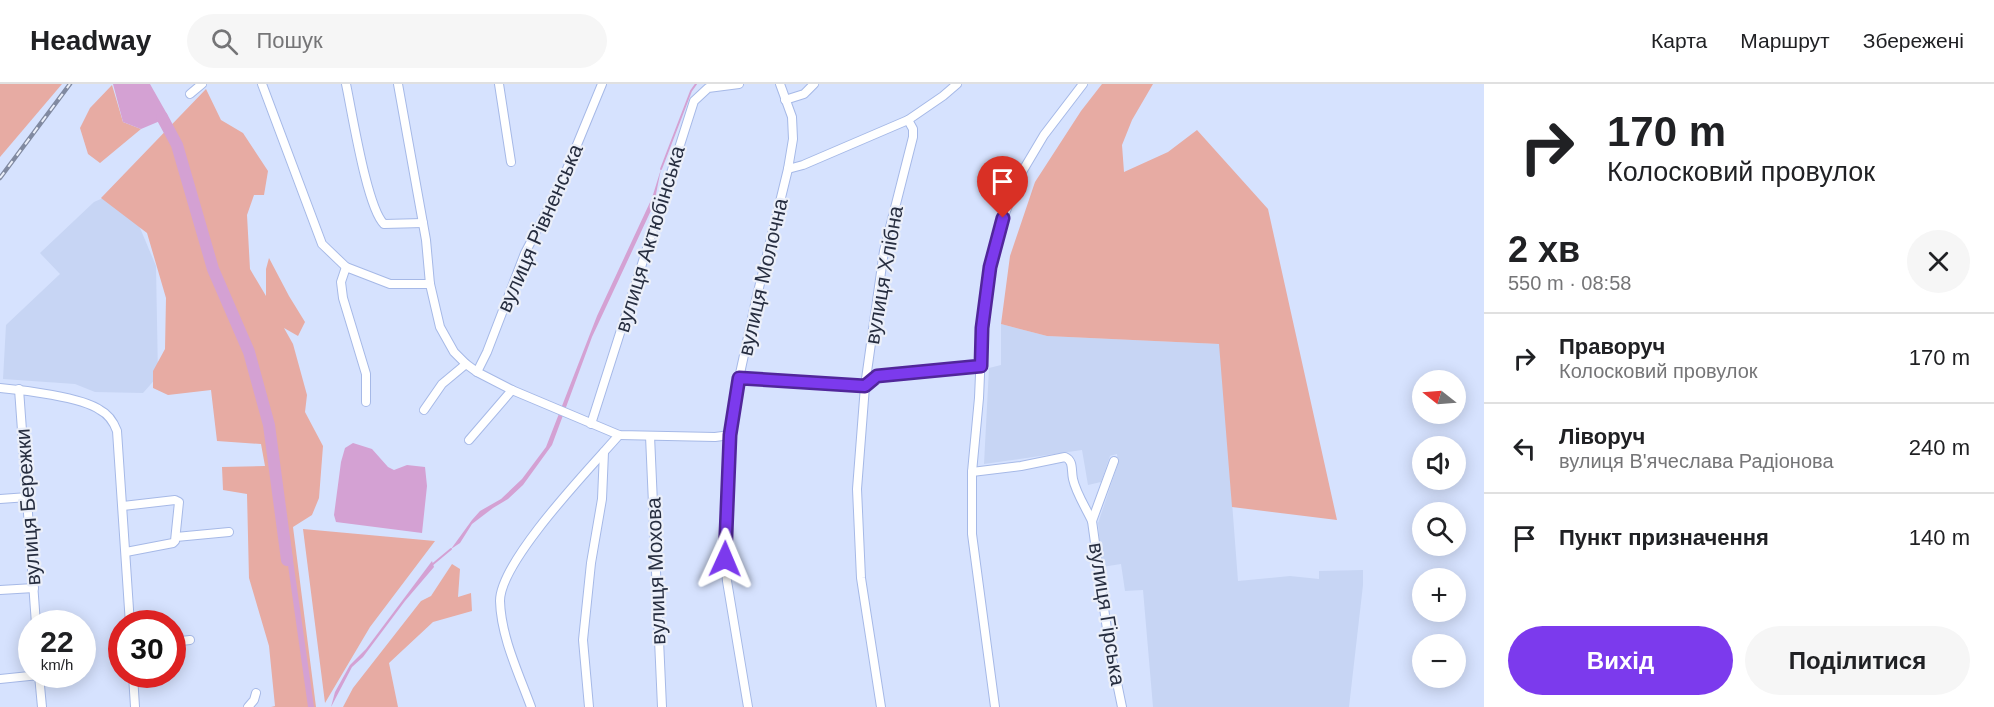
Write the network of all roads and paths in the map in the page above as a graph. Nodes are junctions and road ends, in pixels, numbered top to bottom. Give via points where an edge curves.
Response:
1 (202, 84) edge
2 (262, 84) edge
3 (346, 84) edge
4 (398, 84) edge
5 (499, 84) edge
6 (602, 84) edge
7 (739, 84) edge
8 (780, 84) edge
9 (814, 84) edge
10 (957, 84) edge
11 (1083, 84) edge
12 (190, 94) dead end
13 (785, 100) junction
14 (908, 120) junction
15 (511, 162) dead end
16 (788, 170) junction
17 (423, 223) junction
18 (346, 267) junction
19 (430, 284) junction
20 (466, 364) junction
21 (981, 366) junction
22 (477, 372) junction
23 (739, 378) junction
24 (865, 386) junction
25 (0, 388) edge
26 (19, 389) junction
27 (512, 390) junction
28 (366, 402) dead end
29 (423, 410) dead end
30 (591, 424) junction
31 (619, 435) junction
32 (730, 435) junction
33 (650, 436) junction
34 (470, 440) dead end
35 (604, 452) junction
36 (1114, 461) dead end
37 (972, 472) junction
38 (28, 497) junction
39 (0, 499) edge
40 (123, 506) junction
41 (1092, 521) junction
42 (229, 532) dead end
43 (176, 537) junction
44 (126, 552) junction
45 (34, 588) junction
46 (0, 590) edge
47 (35, 610) edge
48 (129, 610) edge
49 (186, 640) edge
50 (190, 640) dead end
51 (18, 677) edge
52 (0, 679) edge
53 (40, 688) edge
54 (134, 688) edge
55 (256, 693) dead end
56 (42, 707) edge
57 (135, 707) edge
58 (248, 707) edge
59 (531, 707) edge
60 (589, 707) edge
61 (662, 707) edge
62 (748, 707) edge
63 (881, 707) edge
64 (995, 707) edge
65 (1122, 707) edge

1 - 12 street
2 - 18 street via 322,244
3 - 17 street via 378,218 384,224
4 - 17 street
5 - 15 street
6 - 22 street, вулиця Рівненська via 560,186 525,253
7 - 30 street, вулиця Актюбінська via 708,88 694,100
8 - 13 street, вулиця Молочна
9 - 13 street via 804,94
10 - 14 street
11 - 21 street via 1044,135 1022,172 1003,218 990,267
13 - 16 street, вулиця Молочна via 794,128
14 - 16 street, вулиця Молочна
14 - 24 street, вулиця Хлібна via 913,137 884,251
16 - 23 street, вулиця Молочна
17 - 19 street
18 - 19 street via 390,284
18 - 28 street via 341,282 343,298 366,374
19 - 20 street via 440,327
20 - 22 street
20 - 29 street via 442,384
21 - 24 street via 877,376
21 - 37 street
22 - 27 street
23 - 24 street
23 - 32 street, вулиця Молочна
24 - 63 street, вулиця Хлібна via 857,489 861,567
25 - 26 street
26 - 38 street, вулиця Бережки
26 - 40 street via 100,409 114,424
27 - 30 street
27 - 34 street
30 - 31 street
31 - 33 street
31 - 35 street
32 - 33 street
32 - 62 street, вулиця Молочна via 725,559
33 - 61 street, вулиця Мохова
35 - 59 street via 524,547 503,587 500,599 504,632
35 - 60 street via 602,499 583,640
36 - 41 street, вулиця Гірська
37 - 41 street, вулиця Гірська via 1069,458 1074,483
37 - 64 street via 972,534
38 - 39 street
38 - 45 street, вулиця Бережки
40 - 43 street via 178,500
40 - 44 street
41 - 65 street, вулиця Гірська
42 - 43 street
43 - 44 street via 173,543
44 - 48 street
45 - 46 street
45 - 47 street, вулиця Бережки
49 - 50 street
51 - 52 street
53 - 56 street
54 - 57 street
55 - 58 street

